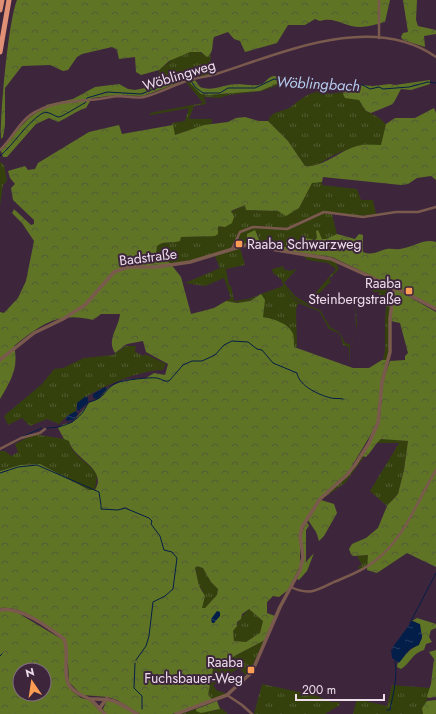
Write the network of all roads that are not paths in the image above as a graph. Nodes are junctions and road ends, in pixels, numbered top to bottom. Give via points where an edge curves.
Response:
1 (2, 0) edge
2 (9, 0) edge
3 (379, 0) edge
4 (0, 10) edge
5 (379, 38) junction
6 (0, 52) edge
7 (436, 57) edge
8 (0, 150) edge
9 (436, 207) edge
10 (232, 249) junction
11 (394, 288) junction
12 (436, 309) edge
13 (0, 360) edge
14 (45, 429) dead end
15 (0, 449) edge
16 (436, 470) edge
17 (291, 587) junction
18 (0, 610) edge
19 (227, 695) junction
20 (107, 698) junction
21 (90, 699) junction
22 (99, 709) junction
23 (104, 714) edge
24 (137, 714) edge
25 (176, 714) edge
26 (252, 714) edge

1 - 4 highway
2 - 6 highway
3 - 5 street
5 - 7 street, Wöblingweg via 411,43
5 - 8 street, Wöblingweg via 338,38 288,50 143,97 117,96 54,105 33,113 18,126
9 - 10 street via 418,212 363,217 324,212 287,229 252,226 240,232
10 - 11 street, Badstraße via 251,245 324,256
10 - 13 street, Badstraße via 190,262 156,267 128,267 114,272 85,305 34,334
11 - 12 street, Badstraße
11 - 17 street via 390,318 390,352 382,382 378,423 355,465 320,499 303,524 300,534 302,563
14 - 15 street
16 - 17 street via 414,512 394,542 375,561 316,591 302,592
17 - 19 street via 251,673
18 - 21 street via 7,608 19,611 64,639 68,683 81,696
19 - 25 street
19 - 26 street
20 - 21 street
20 - 22 street
20 - 24 street via 117,701
21 - 22 street
22 - 23 street

